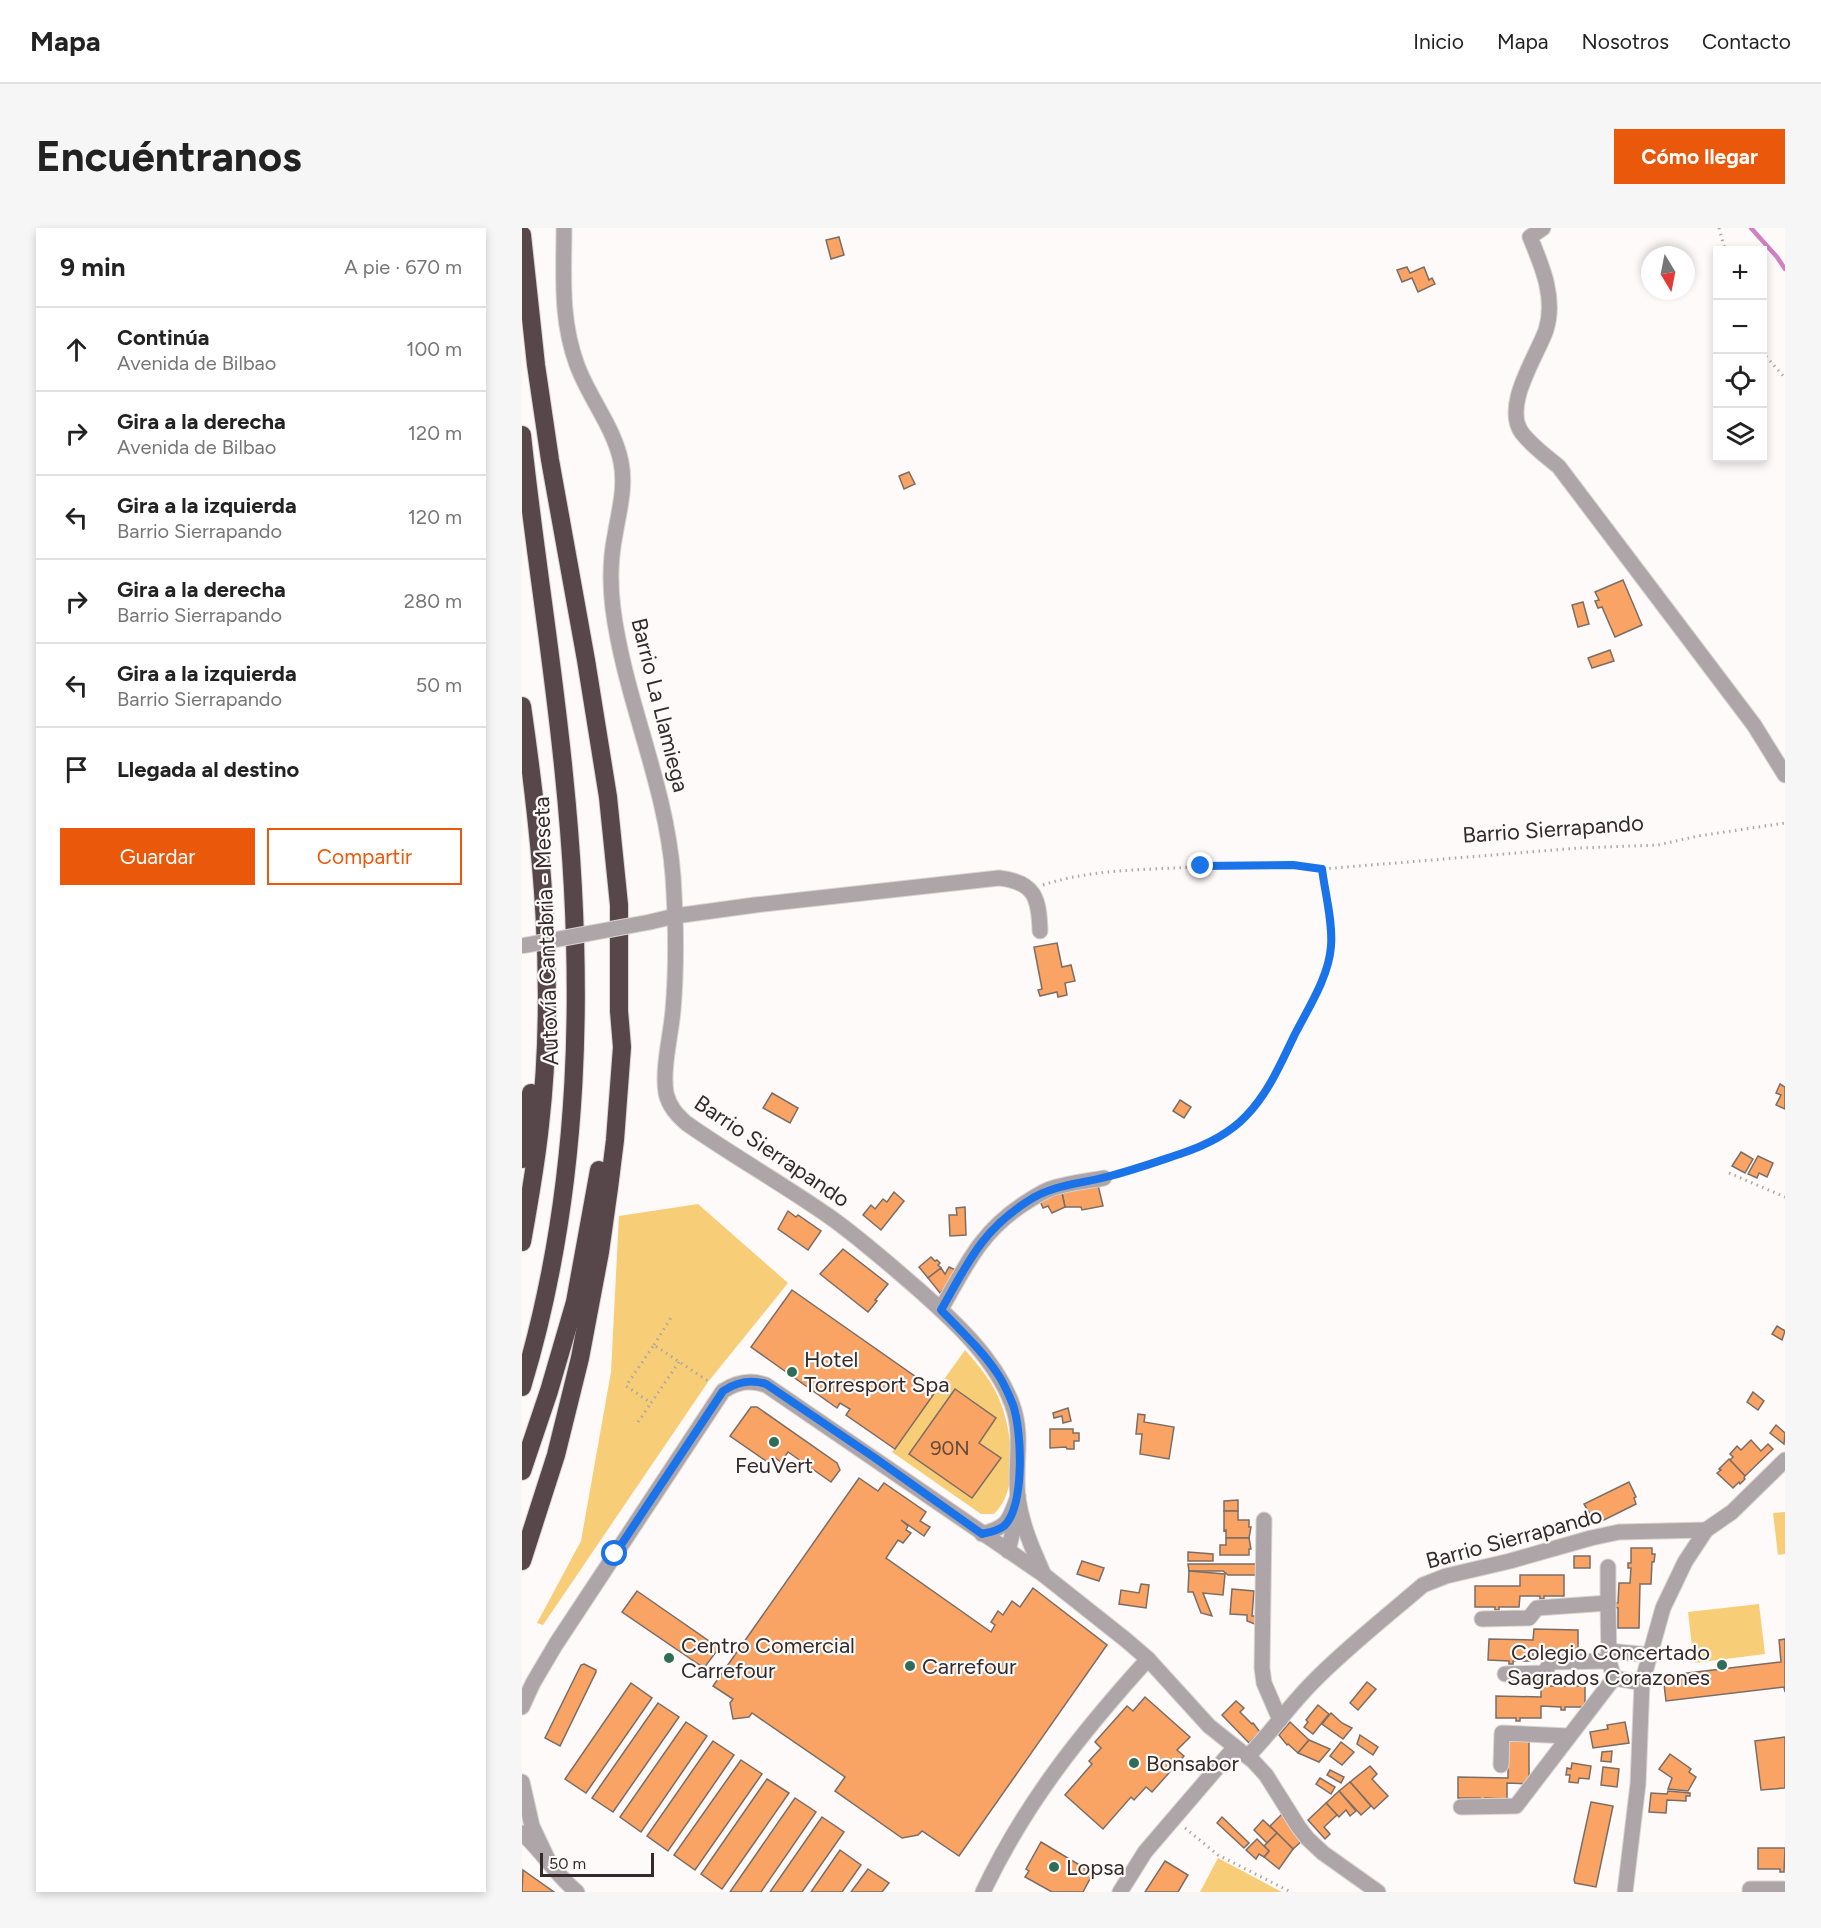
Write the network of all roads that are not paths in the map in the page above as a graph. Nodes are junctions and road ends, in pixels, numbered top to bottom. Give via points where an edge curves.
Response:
1 (564, 228) edge
2 (1543, 228) edge
3 (522, 235) edge
4 (522, 435) edge
5 (522, 706) edge
6 (1785, 775) edge
7 (675, 916) junction
8 (1040, 931) dead end
9 (522, 946) edge
10 (546, 963) junction
11 (619, 1011) junction
12 (522, 1159) edge
13 (1104, 1178) road end
14 (522, 1242) edge
15 (941, 1310) junction
16 (522, 1387) edge
17 (1782, 1468) edge
18 (522, 1471) edge
19 (1018, 1496) junction
20 (1012, 1512) junction
21 (1264, 1520) dead end
22 (1706, 1530) junction
23 (982, 1534) junction
24 (1008, 1551) junction
25 (522, 1561) edge
26 (1608, 1568) dead end
27 (1044, 1575) junction
28 (1608, 1603) junction
29 (1482, 1619) dead end
30 (1650, 1655) junction
31 (1609, 1656) junction
32 (1148, 1659) junction
33 (1505, 1674) dead end
34 (1614, 1678) junction
35 (1642, 1683) junction
36 (522, 1707) edge
37 (1280, 1720) junction
38 (1569, 1736) junction
39 (1235, 1747) junction
40 (1248, 1756) junction
41 (1501, 1765) dead end
42 (522, 1782) edge
43 (1461, 1807) dead end
44 (522, 1833) edge
45 (549, 1862) junction
46 (1358, 1887) edge
47 (1785, 1889) edge
48 (577, 1892) edge
49 (984, 1892) edge
50 (1120, 1892) edge
51 (1378, 1892) edge
52 (1625, 1892) edge
53 (1750, 1892) edge

1 - 7 street, Barrio La Llamiega via 564,311 572,349 621,462 623,494 612,556 613,607 625,673 664,817
2 - 6 street via 1530,237 1548,286 1549,311 1546,329 1527,370 1515,410 1520,431 1559,466 1754,725
3 - 11 highway via 550,460 608,797 619,905
4 - 16 highway, Autovía Cantabria - Meseta via 564,774 576,1022 569,1147 559,1225 541,1320
5 - 10 highway, Autovía Cantabria - Meseta via 541,864
7 - 8 street via 999,878 1019,882 1035,895
7 - 9 street, bridge
7 - 15 street, Barrio Sierrapando via 676,972 665,1083 670,1105 686,1123 832,1218
10 - 12 highway
10 - 14 highway, Autovía Cantabria - Meseta via 540,1124
11 - 18 highway via 597,1188 579,1281 559,1360
11 - 25 highway via 622,1047 618,1106 600,1252 566,1420
13 - 15 street via 1050,1189 999,1222 974,1252
15 - 19 street, Barrio Sierrapando via 1000,1377 1013,1406 1018,1429
17 - 22 street
19 - 20 street, Barrio Sierrapando
19 - 27 street, Barrio Sierrapando via 1028,1540
20 - 23 street, Barrio Sierrapando via 1003,1526
20 - 24 street, Barrio Sierrapando
21 - 37 street via 1262,1668 1264,1683
22 - 30 street via 1663,1608
22 - 37 street, Barrio Sierrapando via 1619,1532 1424,1585 1313,1681
23 - 24 street, Barrio Sierrapando
23 - 36 street via 766,1384 735,1383 723,1391 556,1644
24 - 27 street, Barrio Sierrapando
26 - 28 street
27 - 32 street, Barrio Sierrapando
28 - 29 street via 1536,1608 1529,1618
28 - 31 street
30 - 31 street
30 - 35 street
31 - 33 street via 1551,1662 1544,1673
31 - 34 street
32 - 39 street, Barrio Sierrapando via 1209,1726
32 - 49 street via 1048,1779 1013,1833
34 - 35 street
34 - 38 street
35 - 52 street via 1638,1784
37 - 40 street, Barrio Sierrapando
38 - 41 street via 1502,1733
38 - 43 street via 1516,1806
39 - 40 street, Barrio Sierrapando
39 - 50 street via 1146,1852
40 - 46 street, Barrio Sierrapando via 1266,1775 1308,1839
42 - 45 street via 532,1826
44 - 45 street
45 - 48 street
46 - 51 street, Barrio Sierrapando
47 - 53 street

